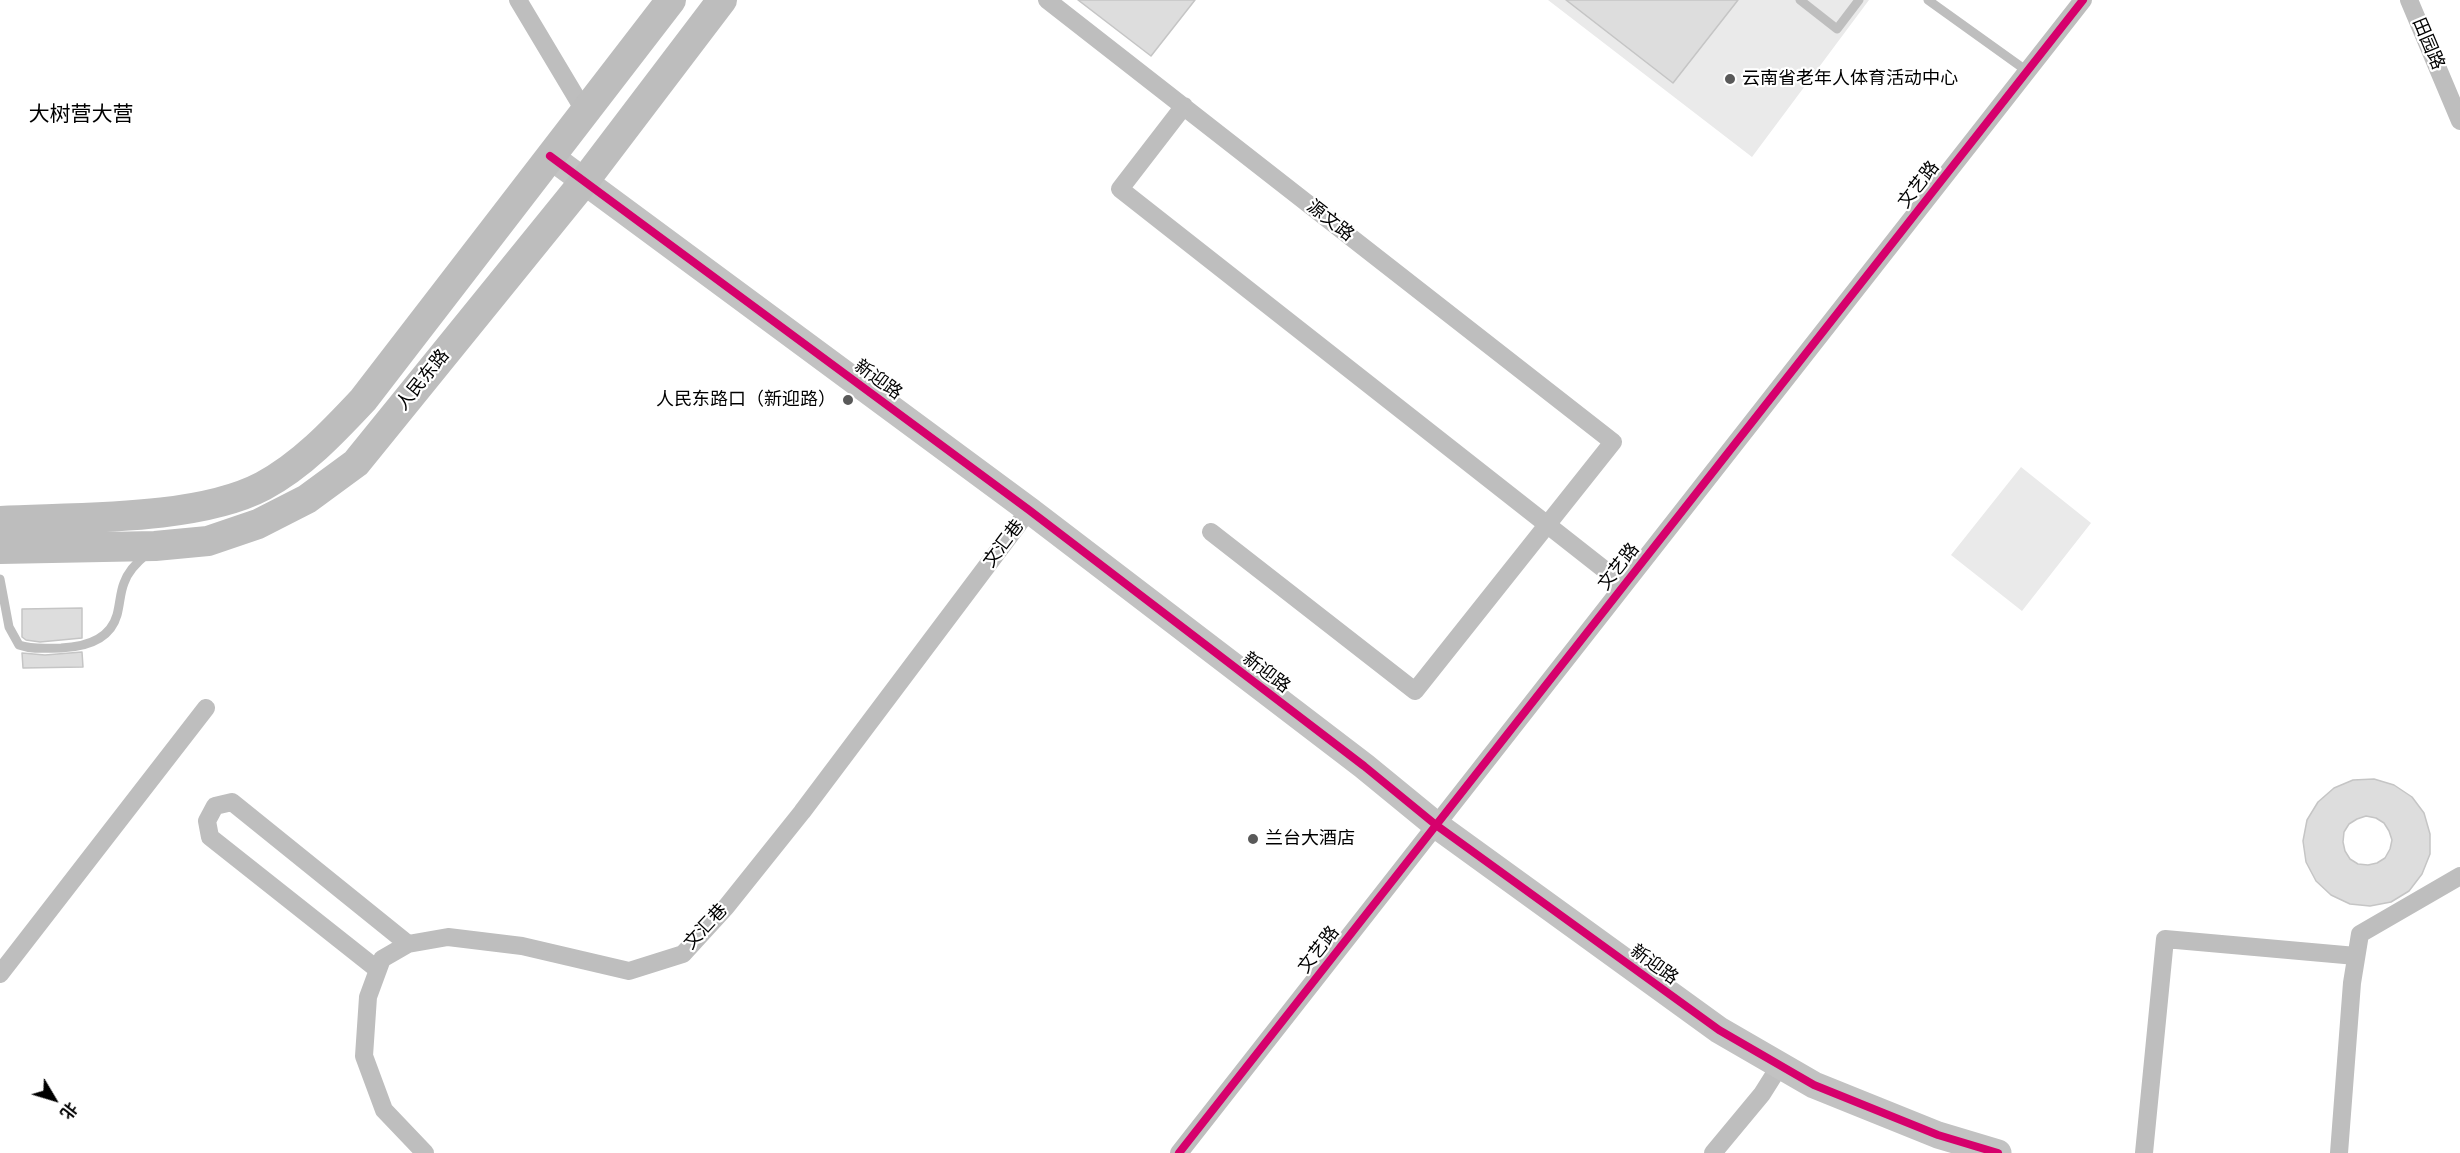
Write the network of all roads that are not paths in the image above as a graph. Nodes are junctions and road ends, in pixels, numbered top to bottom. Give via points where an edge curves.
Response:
1 (518, 0) edge
2 (671, 0) edge
3 (722, 0) edge
4 (1047, 0) edge
5 (1800, 0) edge
6 (1859, 0) edge
7 (1928, 0) edge
8 (2083, 0) edge
9 (2409, 0) edge
10 (2027, 71) junction
11 (1184, 106) junction
12 (585, 112) junction
13 (2460, 121) edge
14 (550, 156) junction
15 (583, 183) junction
16 (1029, 510) junction
17 (0, 521) edge
18 (1547, 525) junction
19 (1211, 532) dead end
20 (155, 546) junction
21 (0, 549) edge
22 (0, 579) edge
23 (1624, 585) junction
24 (206, 708) dead end
25 (1436, 825) junction
26 (2460, 876) edge
27 (408, 944) junction
28 (2356, 956) junction
29 (378, 970) junction
30 (0, 974) edge
31 (1779, 1067) junction
32 (425, 1153) edge
33 (1179, 1153) edge
34 (1713, 1153) edge
35 (1998, 1153) edge
36 (2144, 1153) edge
37 (2339, 1153) edge

1 - 12 street
2 - 12 main road, 人民东路
3 - 15 main road, 人民东路
4 - 11 street, 源文路
5 - 6 lane via 1837,28
7 - 10 lane
8 - 10 street, 文艺路
9 - 13 street, 田园路
10 - 23 street, 文艺路
11 - 18 street via 1120,189
11 - 18 street, 源文路 via 1612,442
12 - 14 main road, 人民东路
14 - 15 street, 新迎路
14 - 17 main road, 人民东路 via 363,400 297,464 261,487 223,501 156,513
15 - 16 street, 新迎路
15 - 20 main road, 人民东路 via 356,463 307,499 258,524 208,541
16 - 25 street, 新迎路
16 - 27 street, 文汇巷 via 802,812 683,954 629,971 522,946 470,939 448,937
18 - 19 street via 1414,692
18 - 23 street
20 - 21 main road, 人民东路
20 - 22 lane via 132,567 124,581 112,624 98,640 80,647 20,645 9,627
23 - 25 street, 文艺路
24 - 30 street
25 - 31 street, 新迎路 via 1710,1024
25 - 33 street, 文艺路
26 - 28 street via 2360,934
27 - 29 street, 文汇巷 via 382,959
27 - 29 street via 232,802 215,806 207,821 210,837
28 - 36 street via 2165,939
28 - 37 street
29 - 32 street, 文汇巷 via 368,997 364,1056 384,1110
31 - 34 street
31 - 35 street, 新迎路 via 1938,1135

